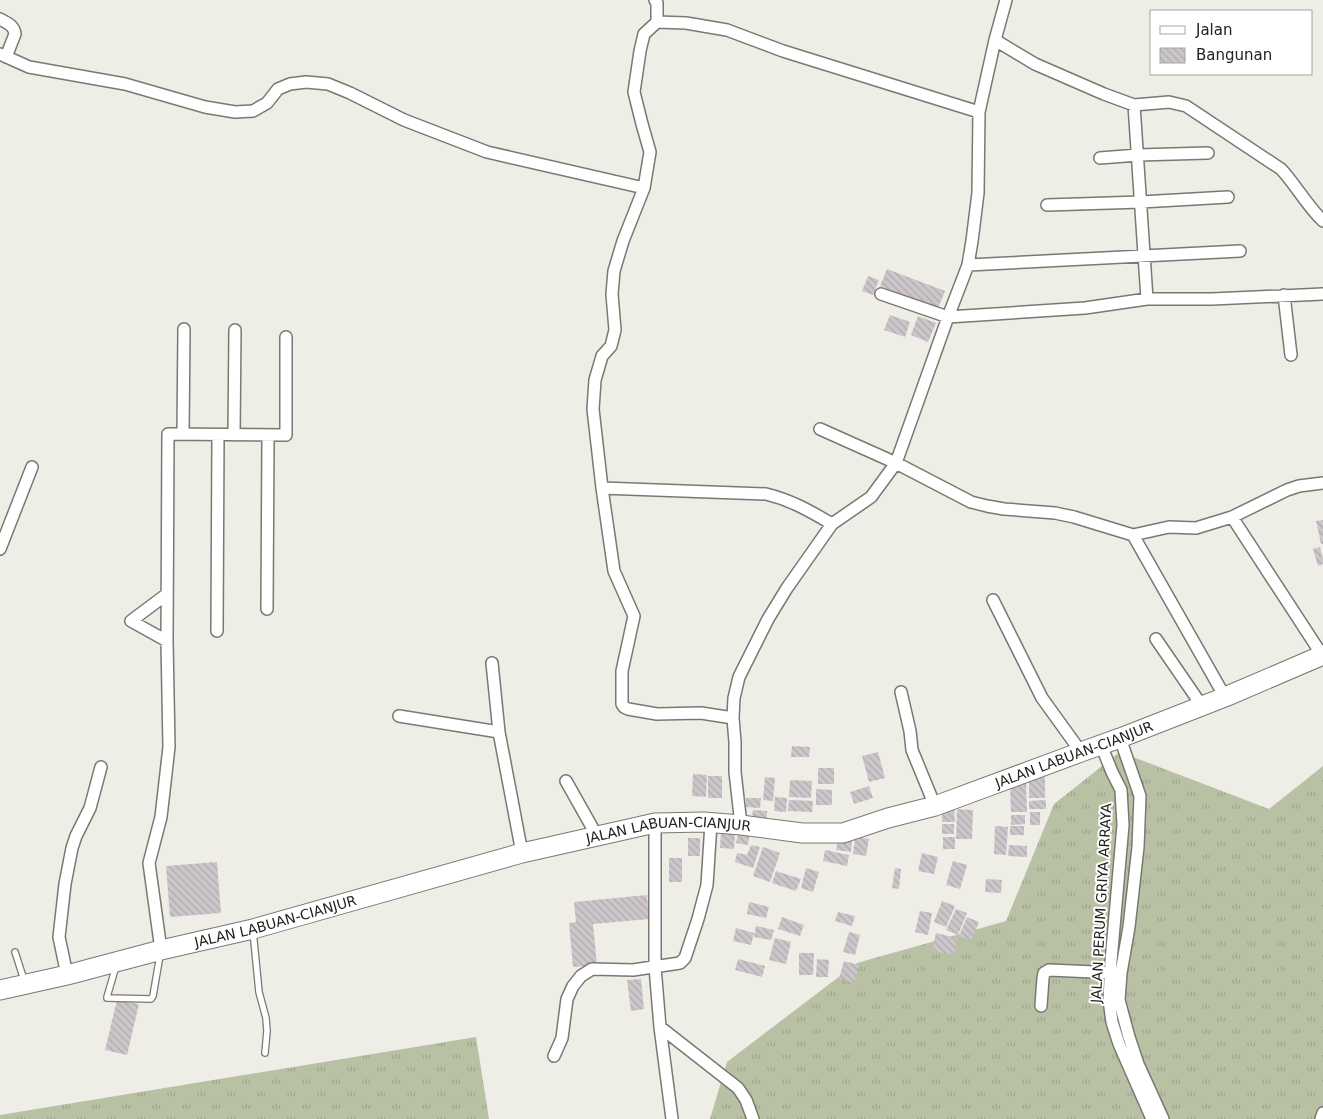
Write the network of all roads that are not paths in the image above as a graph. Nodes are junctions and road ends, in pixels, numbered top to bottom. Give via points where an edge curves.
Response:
1 (655, 0) edge
2 (1006, 0) edge
3 (0, 19) edge
4 (657, 22) junction
5 (994, 40) junction
6 (3, 56) edge
7 (1134, 105) junction
8 (978, 112) junction
9 (1208, 153) dead end
10 (1138, 155) junction
11 (1100, 158) dead end
12 (644, 188) junction
13 (1228, 197) dead end
14 (1141, 202) junction
15 (1047, 205) dead end
16 (1323, 221) edge
17 (1240, 251) dead end
18 (1144, 256) junction
19 (968, 265) junction
20 (881, 294) dead end
21 (1323, 294) edge
22 (1284, 296) junction
23 (1147, 299) junction
24 (948, 317) junction
25 (184, 328) dead end
26 (234, 330) dead end
27 (286, 337) dead end
28 (1291, 355) dead end
29 (820, 429) dead end
30 (183, 434) junction
31 (218, 435) junction
32 (234, 435) junction
33 (268, 435) junction
34 (896, 463) junction
35 (32, 467) dead end
36 (1323, 483) edge
37 (602, 488) junction
38 (1232, 517) junction
39 (832, 524) junction
40 (1133, 535) junction
41 (0, 549) edge
42 (167, 594) junction
43 (994, 600) dead end
44 (267, 609) dead end
45 (217, 631) dead end
46 (1156, 639) dead end
47 (167, 641) junction
48 (1323, 655) edge
49 (492, 663) dead end
50 (901, 692) dead end
51 (1225, 697) junction
52 (1202, 706) junction
53 (399, 716) dead end
54 (733, 718) junction
55 (499, 732) junction
56 (1120, 738) junction
57 (1102, 745) junction
58 (1081, 752) junction
59 (101, 767) dead end
60 (566, 781) dead end
61 (935, 806) junction
62 (711, 823) junction
63 (655, 824) junction
64 (741, 825) junction
65 (597, 836) junction
66 (522, 853) junction
67 (253, 929) junction
68 (161, 950) junction
69 (15, 952) dead end
70 (117, 963) junction
71 (656, 967) junction
72 (1116, 973) junction
73 (67, 975) junction
74 (25, 985) junction
75 (0, 990) edge
76 (1040, 1006) dead end
77 (660, 1027) junction
78 (265, 1053) dead end
79 (554, 1056) dead end
80 (1323, 1112) edge
81 (672, 1119) edge
82 (753, 1119) edge
83 (1152, 1119) edge
84 (1163, 1119) edge
85 (1321, 1119) edge

1 - 4 street
2 - 5 street
3 - 6 street via 13,27 15,34
4 - 8 street via 727,30 783,51
4 - 12 street via 644,34 634,92 650,152
5 - 7 street via 1035,64
5 - 8 street
6 - 12 street via 29,67 125,84 205,107 235,112 253,111 267,103 278,89 290,84 328,84 404,120 487,152
7 - 10 street
7 - 16 street via 1169,102 1186,106 1281,169
8 - 19 street via 978,193
9 - 10 street
10 - 11 street
10 - 14 street
12 - 37 street via 614,271 615,330 595,380 593,409
13 - 14 street
14 - 15 street
14 - 18 street
17 - 18 street
18 - 19 street
18 - 23 street
19 - 24 street
20 - 24 street
21 - 22 street
22 - 23 street
22 - 28 street
23 - 24 street via 1085,308
24 - 34 street
25 - 30 street
26 - 32 street
27 - 33 street via 286,435
29 - 34 street
30 - 31 street
30 - 42 street via 168,434
31 - 32 street
31 - 45 street
32 - 33 street
33 - 44 street
34 - 39 street via 871,497
34 - 40 street via 971,502 1074,517
35 - 41 street
36 - 38 street via 1287,490
37 - 39 street via 766,494 800,505
37 - 54 street via 614,571 634,616 622,671 622,704 657,714 701,713
38 - 40 street via 1196,528 1168,527
38 - 48 street
39 - 54 street via 768,619 739,677
40 - 51 street
42 - 47 street
42 - 47 street via 131,621
43 - 58 street via 1042,698
46 - 52 street
47 - 68 street via 169,747 160,817 149,863
48 - 51 highway, JALAN LABUAN-CIANJUR
49 - 55 street
50 - 61 street via 912,750
51 - 52 highway, JALAN LABUAN-CIANJUR
52 - 56 highway, JALAN LABUAN-CIANJUR
53 - 55 street
54 - 64 street
55 - 66 street
56 - 57 highway, JALAN LABUAN-CIANJUR
56 - 72 street via 1140,796 1129,927
57 - 58 highway, JALAN LABUAN-CIANJUR
57 - 72 street, JALAN PERUM GRIYA ARRAYA via 1122,790
58 - 61 highway, JALAN LABUAN-CIANJUR
59 - 73 street via 90,808 72,848 65,884 59,937
60 - 65 street
61 - 64 highway, JALAN LABUAN-CIANJUR via 843,833 802,833
62 - 63 highway, JALAN LABUAN-CIANJUR
62 - 64 highway, JALAN LABUAN-CIANJUR
62 - 71 street via 707,886 685,958 680,963
63 - 65 highway, JALAN LABUAN-CIANJUR
63 - 71 street
65 - 66 highway, JALAN LABUAN-CIANJUR
66 - 67 highway, JALAN LABUAN-CIANJUR
67 - 68 highway, JALAN LABUAN-CIANJUR
67 - 78 lane via 259,992 266,1018
68 - 70 highway, JALAN LABUAN-CIANJUR
68 - 70 lane via 151,999 107,998
69 - 74 lane
70 - 73 highway, JALAN LABUAN-CIANJUR
71 - 77 street
71 - 79 street via 592,969 581,976 567,999 562,1038
72 - 76 street via 1049,970 1044,973
72 - 83 street, JALAN PERUM GRIYA ARRAYA via 1109,1000 1112,1022
72 - 84 street via 1129,1037
73 - 74 highway, JALAN LABUAN-CIANJUR
74 - 75 highway, JALAN LABUAN-CIANJUR
77 - 81 street
77 - 82 street via 738,1088
80 - 85 street

